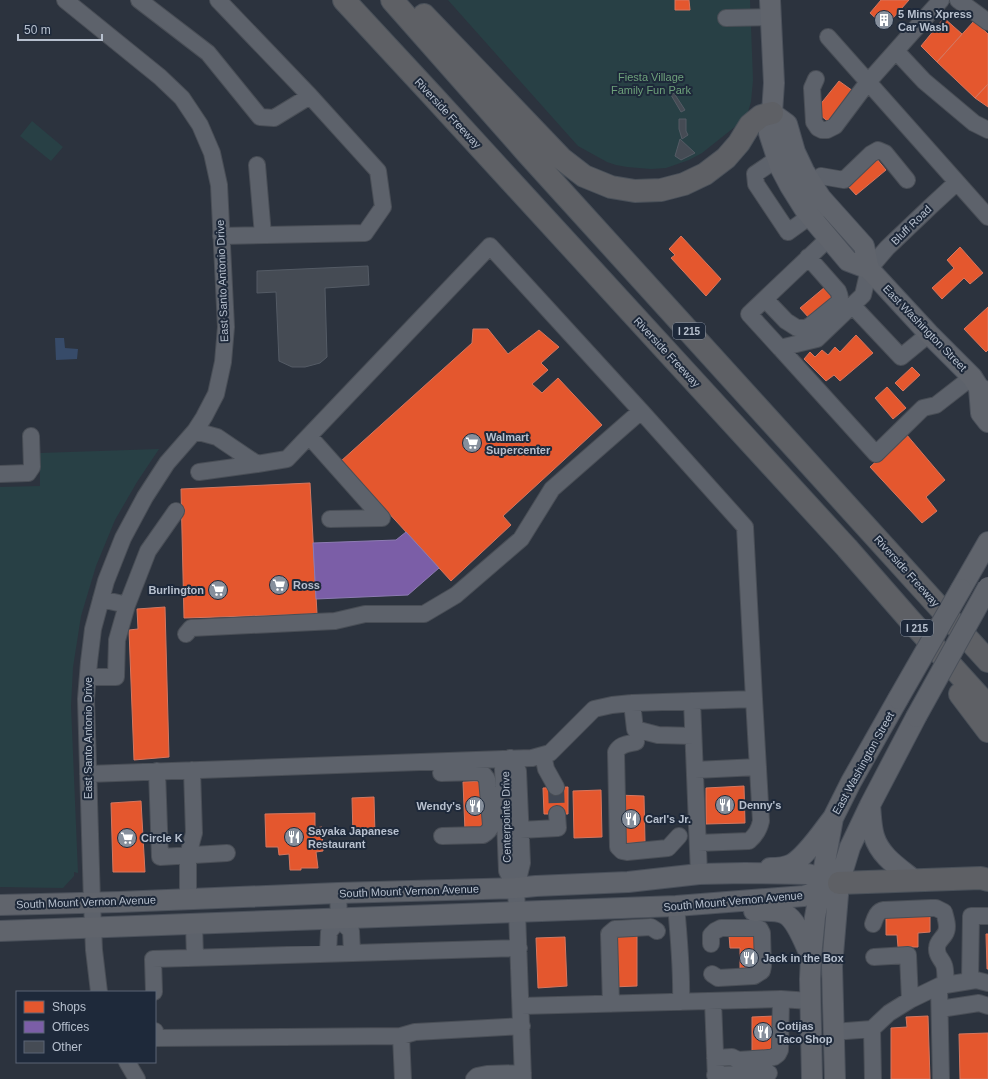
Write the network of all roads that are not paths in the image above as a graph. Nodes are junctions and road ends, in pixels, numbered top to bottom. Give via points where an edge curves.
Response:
1 (65, 0) edge
2 (139, 0) edge
3 (218, 0) edge
4 (344, 0) edge
5 (392, 0) edge
6 (410, 0) edge
7 (941, 0) edge
8 (958, 0) edge
9 (771, 8) edge
10 (726, 18) dead end
11 (988, 22) edge
12 (828, 37) dead end
13 (896, 51) junction
14 (816, 79) dead end
15 (868, 82) junction
16 (310, 96) junction
17 (772, 113) junction
18 (988, 130) edge
19 (795, 152) junction
20 (777, 159) junction
21 (257, 165) dead end
22 (821, 176) dead end
23 (907, 180) dead end
24 (956, 183) junction
25 (826, 204) junction
26 (811, 216) junction
27 (988, 218) edge
28 (263, 235) junction
29 (221, 236) junction
30 (829, 238) junction
31 (808, 257) junction
32 (869, 269) junction
33 (765, 299) junction
34 (852, 305) junction
35 (929, 334) junction
36 (780, 348) junction
37 (980, 386) edge
38 (641, 411) junction
39 (204, 417) junction
40 (988, 422) edge
41 (195, 431) junction
42 (31, 436) dead end
43 (309, 436) junction
44 (217, 437) junction
45 (257, 464) junction
46 (199, 472) dead end
47 (0, 474) edge
48 (176, 511) dead end
49 (330, 519) dead end
50 (988, 543) edge
51 (847, 548) junction
52 (887, 549) junction
53 (988, 587) edge
54 (101, 599) junction
55 (127, 605) junction
56 (186, 634) dead end
57 (988, 642) edge
58 (988, 661) edge
59 (88, 677) junction
60 (754, 699) junction
61 (692, 701) junction
62 (632, 703) junction
63 (988, 706) edge
64 (988, 731) edge
65 (693, 736) junction
66 (636, 742) dead end
67 (543, 755) junction
68 (510, 758) junction
69 (758, 767) junction
70 (192, 770) junction
71 (695, 770) junction
72 (157, 771) junction
73 (88, 774) junction
74 (441, 774) dead end
75 (556, 787) tunnel mouth
76 (870, 805) junction
77 (558, 814) tunnel mouth
78 (833, 818) junction
79 (520, 830) junction
80 (442, 836) dead end
81 (679, 836) dead end
82 (698, 843) junction
83 (227, 853) dead end
84 (188, 856) junction
85 (745, 873) junction
86 (699, 874) junction
87 (986, 877) edge
88 (914, 880) junction
89 (827, 884) junction
90 (516, 888) junction
91 (338, 893) junction
92 (188, 899) junction
93 (92, 902) junction
94 (704, 904) junction
95 (0, 905) edge
96 (676, 906) junction
97 (517, 912) junction
98 (988, 916) edge
99 (339, 919) junction
100 (194, 924) junction
101 (873, 924) dead end
102 (93, 928) junction
103 (657, 931) dead end
104 (0, 932) edge
105 (711, 944) dead end
106 (519, 948) junction
107 (352, 953) junction
108 (328, 954) junction
109 (811, 957) junction
110 (874, 957) dead end
111 (195, 958) junction
112 (712, 974) dead end
113 (970, 981) junction
114 (988, 983) edge
115 (942, 985) junction
116 (99, 991) edge
117 (154, 991) edge
118 (781, 999) junction
119 (910, 1000) junction
120 (713, 1001) junction
121 (810, 1001) junction
122 (681, 1002) junction
123 (611, 1004) junction
124 (521, 1006) junction
125 (988, 1006) edge
126 (940, 1009) junction
127 (522, 1026) junction
128 (872, 1029) junction
129 (833, 1032) junction
130 (401, 1036) junction
131 (156, 1038) edge
132 (715, 1058) junction
133 (128, 1063) edge
134 (769, 1073) dead end
135 (523, 1076) edge
136 (483, 1077) edge
137 (716, 1077) edge
138 (137, 1079) edge
139 (403, 1079) edge
140 (812, 1079) edge
141 (835, 1079) edge
142 (873, 1079) edge
143 (941, 1079) edge

1 - 29 street, East Santo Antonio Drive via 160,77 182,98 200,125 212,153 218,185
2 - 16 street via 208,53 260,118 274,118
3 - 16 street
4 - 51 highway, Riverside Freeway / I 215
5 - 52 highway, Riverside Freeway / I 215 via 480,101
6 - 17 highway via 562,159 584,176 611,188 635,191 660,190 684,184 706,174 740,143 750,125 760,116
7 - 13 street
8 - 11 street
9 - 10 street
9 - 17 main road, East Washington Street via 774,83
12 - 15 street
13 - 15 street
13 - 18 street via 924,81 974,123
14 - 15 street via 812,88 814,122 822,130 835,126
15 - 24 street
16 - 28 street via 378,171 383,207 365,233
17 - 19 main road via 788,124
17 - 20 main road, East Washington Street via 769,133
19 - 20 street
19 - 25 main road
20 - 26 main road, East Washington Street via 790,186
20 - 26 street via 755,174 756,184 788,232
21 - 28 street
22 - 23 street via 844,180 878,150 885,153
24 - 27 street
24 - 32 street, Bluff Road via 887,248
25 - 26 street
25 - 32 main road via 864,246
26 - 30 main road, East Washington Street
28 - 29 street
29 - 39 street, East Santo Antonio Drive via 226,327 223,362 216,394
30 - 31 street
30 - 32 main road, East Washington Street via 848,261
31 - 33 street
31 - 33 street via 838,291 838,303 811,325 797,328 786,321
32 - 34 street via 863,296
32 - 35 main road, East Washington Street
33 - 36 street via 749,314
34 - 35 street via 901,357
34 - 36 street via 817,339
35 - 37 main road, East Washington Street
36 - 37 street via 876,454 923,408
37 - 40 main road via 981,413
38 - 43 street via 490,246
38 - 56 street via 552,489 521,539 456,595 424,614 365,614 335,621 192,628
38 - 60 street via 745,527
39 - 41 street, East Santo Antonio Drive
39 - 44 street
41 - 44 street
41 - 54 street, East Santo Antonio Drive via 167,463 145,497 123,538
42 - 47 street via 32,467 28,473
43 - 45 street via 287,459
43 - 49 street via 382,518
44 - 45 street
45 - 46 street
48 - 55 street via 148,551
50 - 78 main road, East Washington Street, bridge
51 - 63 highway, Riverside Freeway / I 215
51 - 64 highway via 880,602 960,694
52 - 57 highway
52 - 58 highway, Riverside Freeway / I 215
53 - 76 main road, East Washington Street, bridge
54 - 55 street
54 - 59 street, East Santo Antonio Drive via 93,629
55 - 59 street via 117,640 116,677
59 - 73 street, East Santo Antonio Drive
60 - 61 street
60 - 69 street
61 - 62 street
61 - 65 street
62 - 65 street via 635,729 658,734
62 - 67 street via 594,709 550,753
65 - 71 street
66 - 81 street via 625,744 616,752 618,847 627,852 668,848
67 - 68 street
67 - 75 street via 546,769
68 - 70 street
68 - 79 street, Centerpointe Drive via 518,771
68 - 90 street, Centerpointe Drive via 503,769 507,871
69 - 71 street
69 - 82 street via 761,821 754,837 749,841
70 - 72 street
70 - 84 street via 194,833
71 - 82 street
72 - 73 street
72 - 84 street via 160,857
73 - 93 street, East Santo Antonio Drive
74 - 80 street via 480,772 484,775 487,779 491,825 483,835
76 - 88 main road via 878,845 888,858
76 - 89 main road, East Washington Street via 850,847
77 - 79 street via 558,828
78 - 85 main road via 804,854 792,864
78 - 89 main road, East Washington Street
79 - 90 street, Centerpointe Drive via 522,863
82 - 86 street
83 - 84 street
84 - 92 street
85 - 86 main road, South Mount Vernon Avenue
85 - 89 main road, South Mount Vernon Avenue via 808,874
86 - 90 main road, South Mount Vernon Avenue via 628,882
87 - 88 highway
88 - 89 highway
89 - 94 main road, South Mount Vernon Avenue via 804,896 793,898
89 - 109 main road, East Washington Street via 815,917
89 - 129 main road, East Washington Street
90 - 91 main road, South Mount Vernon Avenue
90 - 97 street, Centerpointe Drive
91 - 92 main road, South Mount Vernon Avenue
91 - 99 street
92 - 93 main road, South Mount Vernon Avenue
93 - 95 main road, South Mount Vernon Avenue
93 - 102 street, East Santo Antonio Drive
94 - 96 main road, South Mount Vernon Avenue
94 - 109 main road via 725,912 775,911 786,914 795,924
96 - 97 main road, South Mount Vernon Avenue
96 - 122 street via 682,978
97 - 99 main road, South Mount Vernon Avenue
97 - 106 street, Centerpointe Drive
98 - 113 street via 971,916
99 - 100 main road, South Mount Vernon Avenue
99 - 107 street via 351,931
99 - 108 street via 329,932
100 - 102 main road, South Mount Vernon Avenue
100 - 111 street
101 - 115 street via 880,910 936,908 944,912 946,934 937,948 940,960 945,966
102 - 104 main road, South Mount Vernon Avenue
102 - 116 street, East Santo Antonio Drive
103 - 123 street via 651,927 615,929 609,934
105 - 112 street via 711,935 721,928 756,928 762,933 763,966 760,973 754,976 724,978
106 - 107 street
106 - 124 street, Centerpointe Drive
107 - 108 street
108 - 111 street
109 - 121 main road, East Washington Street
110 - 119 street via 908,955
111 - 117 street via 153,959
113 - 114 street
113 - 115 street
115 - 119 street
115 - 126 street
118 - 120 street
118 - 121 street
118 - 132 street via 778,1054 763,1059 738,1060 732,1056
119 - 128 street via 889,1013
120 - 122 street
120 - 132 street
121 - 140 main road, East Washington Street
122 - 123 street
123 - 124 street
124 - 127 street, Centerpointe Drive
125 - 126 street via 979,1003
126 - 143 street
127 - 130 street via 415,1032
127 - 135 street, Centerpointe Drive
128 - 129 street
128 - 142 street
129 - 141 main road, East Washington Street
130 - 131 street
130 - 139 street
132 - 137 street
133 - 138 street
134 - 137 street
135 - 136 street

